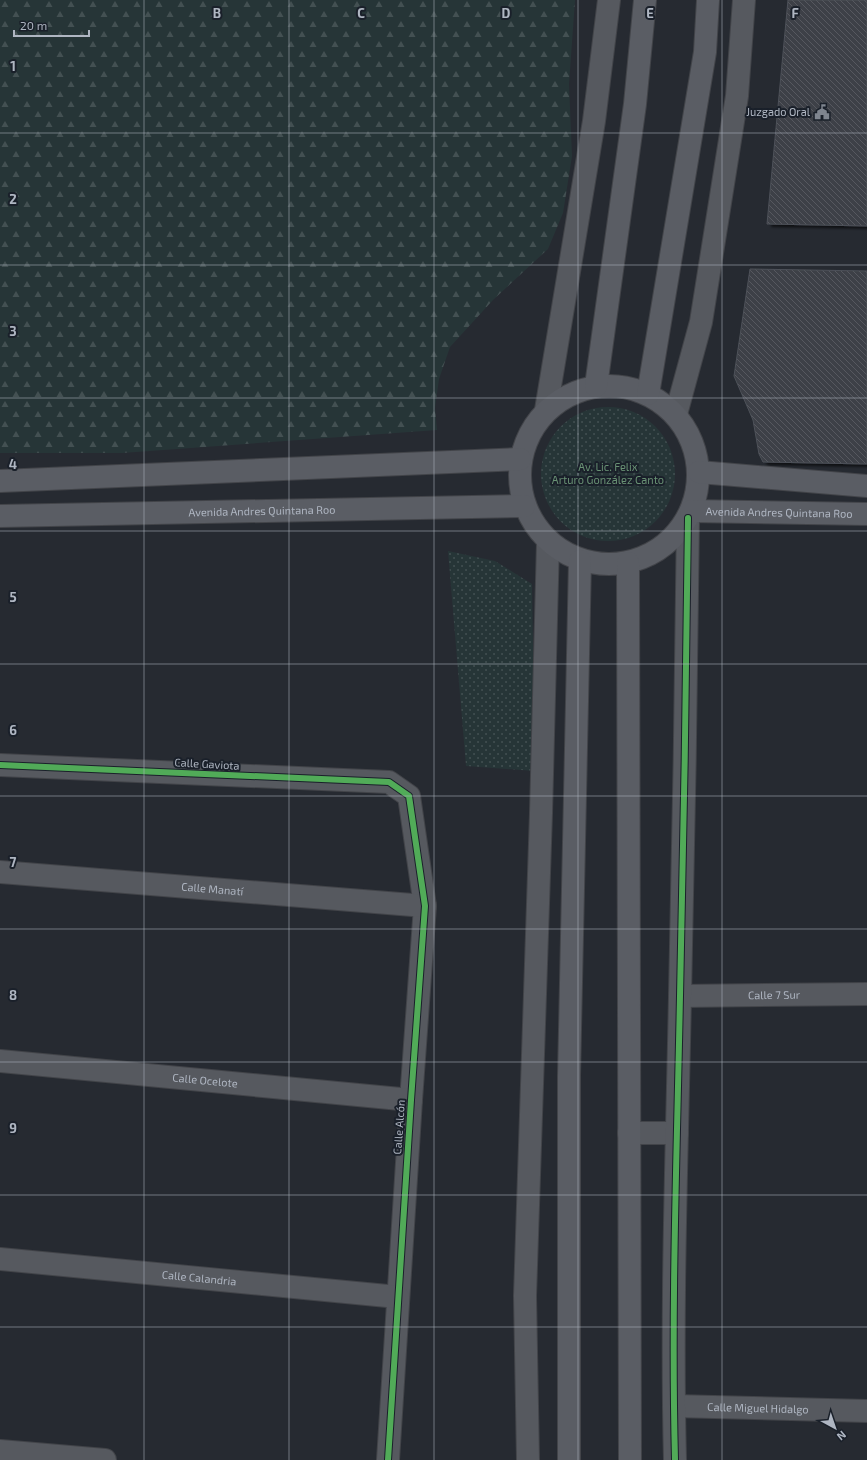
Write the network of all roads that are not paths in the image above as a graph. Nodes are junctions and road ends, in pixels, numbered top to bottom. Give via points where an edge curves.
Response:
1 (609, 0) edge
2 (645, 0) edge
3 (708, 0) edge
4 (744, 0) edge
5 (596, 386) junction
6 (648, 394) junction
7 (546, 410) junction
8 (676, 414) junction
9 (520, 459) junction
10 (699, 472) junction
11 (0, 481) edge
12 (867, 486) edge
13 (524, 506) junction
14 (689, 514) junction
15 (867, 514) edge
16 (0, 516) edge
17 (548, 542) junction
18 (580, 561) junction
19 (628, 563) junction
20 (0, 764) edge
21 (409, 796) joint
22 (0, 872) edge
23 (425, 906) junction
24 (867, 994) edge
25 (680, 996) junction
26 (0, 1060) edge
27 (411, 1100) junction
28 (629, 1133) junction
29 (677, 1133) junction
30 (0, 1259) edge
31 (398, 1297) junction
32 (674, 1406) junction
33 (867, 1411) edge
34 (0, 1450) edge
35 (105, 1460) edge
36 (388, 1460) edge
37 (528, 1460) edge
38 (569, 1460) edge
39 (630, 1460) edge
40 (676, 1460) edge

1 - 7 street via 594,121
2 - 5 main road via 635,104
3 - 6 main road via 705,52
4 - 8 street via 737,96 701,322
5 - 6 main road via 623,386
5 - 7 main road via 569,394
6 - 8 main road
7 - 9 main road via 530,432
8 - 10 main road via 692,441
9 - 11 main road
9 - 13 main road via 519,482
10 - 12 main road
10 - 14 main road via 695,499
13 - 16 main road, Avenida Andres Quintana Roo
13 - 17 main road via 534,525
14 - 15 main road, Avenida Andres Quintana Roo
14 - 19 main road via 673,538 652,554
14 - 25 street
17 - 18 main road
17 - 37 street via 525,1296
18 - 19 main road via 604,565
18 - 38 main road via 569,1076
19 - 28 main road
20 - 21 street, Calle Gaviota via 390,782
21 - 23 street, Calle Alcón
22 - 23 street, Calle Manatí
23 - 27 street, Calle Alcón
24 - 25 street, Calle 7 Sur
25 - 29 street
26 - 27 street, Calle Ocelote
27 - 31 street, Calle Alcón
28 - 29 street
28 - 39 main road
29 - 32 street
30 - 31 street, Calle Calandria
31 - 36 street, Calle Alcón
32 - 33 street, Calle Miguel Hidalgo
32 - 40 street
34 - 35 street

